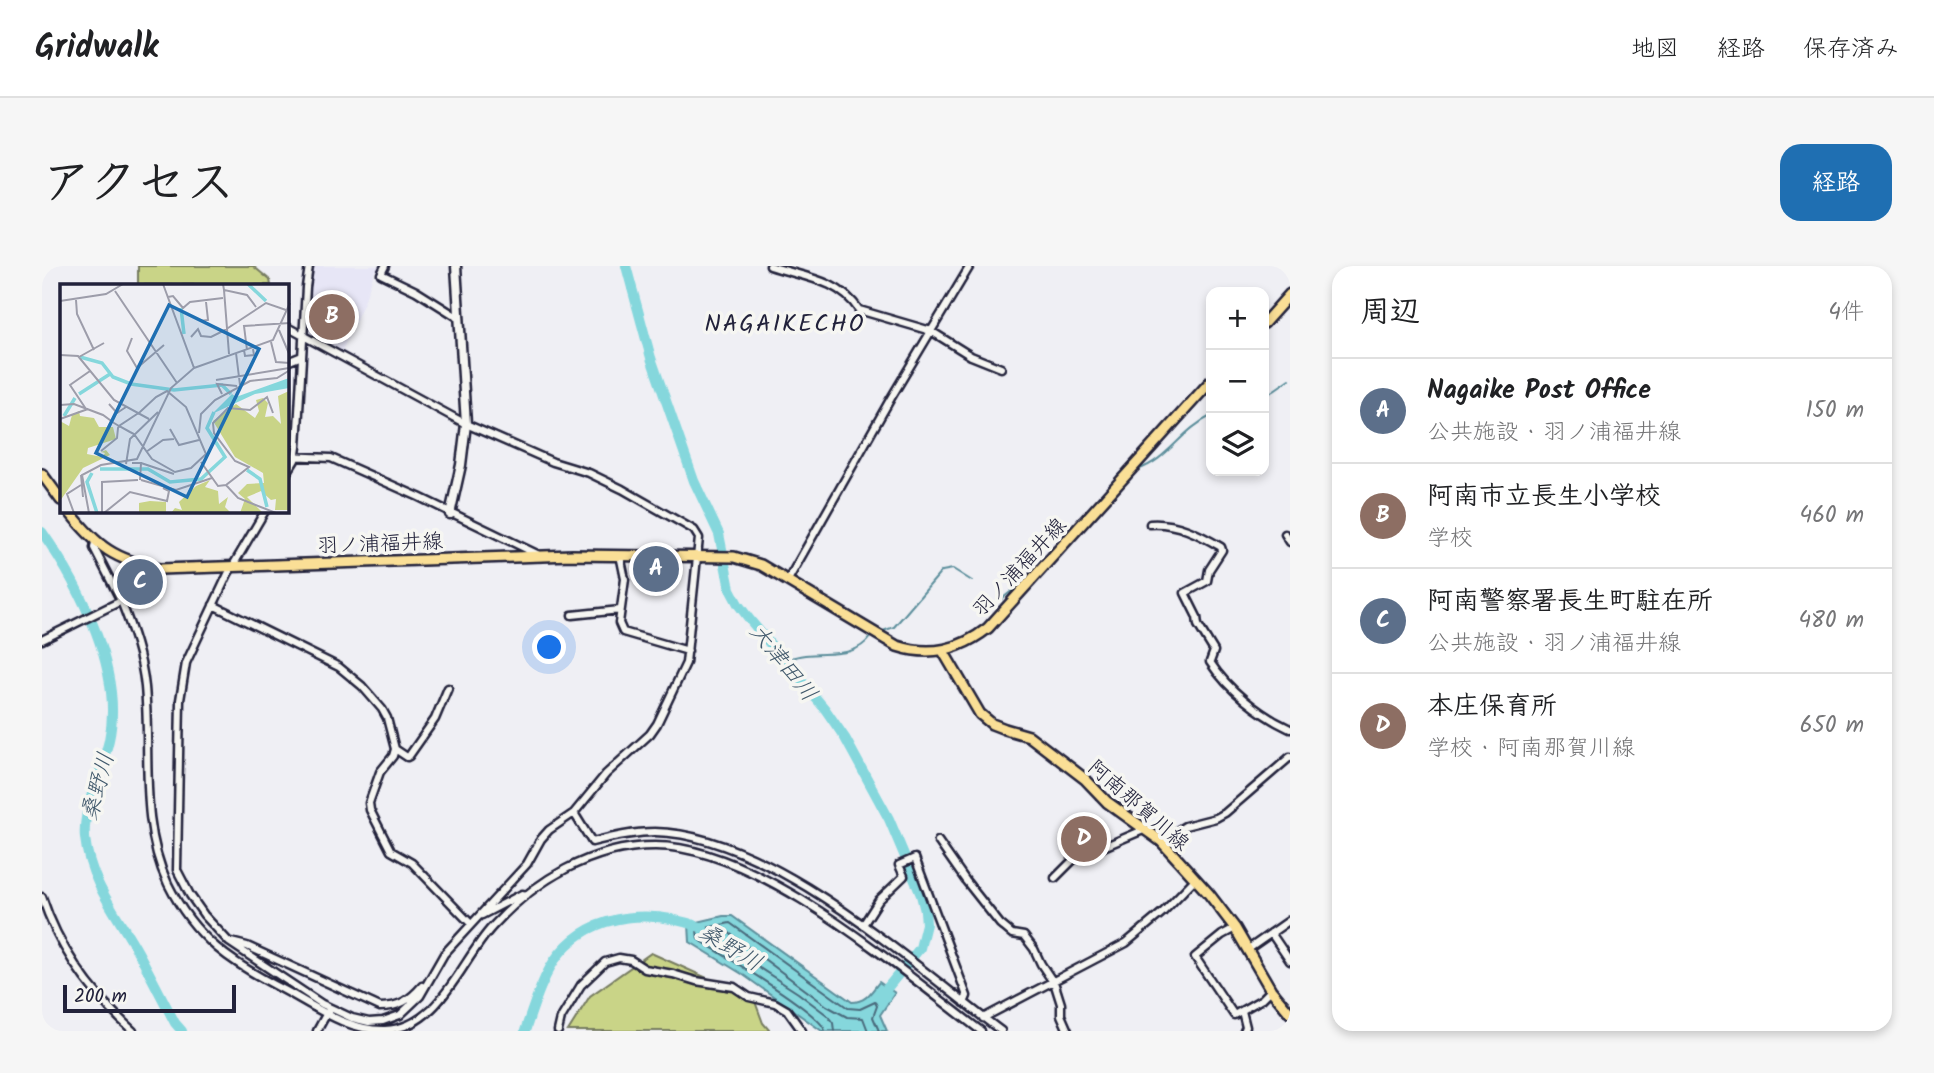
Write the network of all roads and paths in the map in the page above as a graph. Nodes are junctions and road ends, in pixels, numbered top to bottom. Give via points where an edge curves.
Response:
1 (309, 266) edge
2 (385, 266) edge
3 (456, 266) edge
4 (770, 266) edge
5 (970, 266) edge
6 (1290, 294) edge
7 (1269, 317) edge
8 (459, 318) junction
9 (289, 328) edge
10 (931, 331) junction
11 (303, 334) junction
12 (302, 356) junction
13 (289, 361) edge
14 (1001, 369) dead end
15 (1206, 387) edge
16 (466, 424) junction
17 (296, 455) junction
18 (289, 456) edge
19 (289, 469) edge
20 (42, 474) edge
21 (60, 499) edge
22 (71, 513) edge
23 (264, 513) edge
24 (450, 514) junction
25 (1150, 524) dead end
26 (1284, 534) dead end
27 (95, 542) junction
28 (1290, 542) edge
29 (539, 555) junction
30 (620, 555) junction
31 (698, 557) junction
32 (234, 566) junction
33 (788, 580) junction
34 (119, 602) junction
35 (213, 605) junction
36 (620, 610) junction
37 (572, 615) dead end
38 (42, 640) edge
39 (688, 651) junction
40 (943, 651) junction
41 (448, 688) dead end
42 (1290, 729) edge
43 (396, 749) junction
44 (1290, 757) edge
45 (574, 813) junction
46 (1143, 828) junction
47 (938, 841) dead end
48 (1161, 841) junction
49 (1055, 878) dead end
50 (1195, 879) junction
51 (527, 895) junction
52 (42, 897) edge
53 (480, 915) junction
54 (1290, 920) edge
55 (471, 924) junction
56 (863, 925) junction
57 (1236, 928) junction
58 (1271, 933) junction
59 (229, 942) junction
60 (1247, 950) junction
61 (1290, 961) edge
62 (427, 982) junction
63 (1053, 982) junction
64 (1271, 990) junction
65 (964, 1003) junction
66 (1242, 1011) junction
67 (327, 1013) junction
68 (1290, 1013) edge
69 (983, 1018) junction
70 (133, 1031) edge
71 (317, 1031) edge
72 (558, 1031) edge
73 (802, 1031) edge
74 (981, 1031) edge
75 (1001, 1031) edge
76 (1068, 1031) edge
77 (1244, 1031) edge

1 - 11 street
2 - 8 street via 381,274
3 - 8 street
4 - 10 street via 840,289 859,310
5 - 10 street
6 - 7 main road
8 - 16 street
9 - 11 street
10 - 14 street
10 - 33 street
11 - 12 street
11 - 16 street
12 - 13 street
12 - 17 street
15 - 40 main road, 羽ノ浦福井線 via 988,628
16 - 24 street
16 - 31 street via 589,473 694,530 699,538
17 - 18 street
17 - 19 street
17 - 24 street via 331,458
20 - 21 main road
22 - 27 main road, 羽ノ浦福井線
23 - 32 street
24 - 29 street
25 - 42 street via 1199,533 1221,547 1206,580 1185,593 1214,651 1210,662 1248,702
26 - 28 street
27 - 32 main road, 羽ノ浦福井線 via 122,559 159,569
27 - 34 street
29 - 30 main road, 羽ノ浦福井線
29 - 32 main road, 羽ノ浦福井線
30 - 31 main road, 羽ノ浦福井線
30 - 36 street via 625,579
31 - 33 main road, 羽ノ浦福井線 via 750,560
31 - 39 street
32 - 35 street
33 - 40 main road, 羽ノ浦福井線 via 897,646
34 - 38 street
34 - 67 street via 141,659 150,814 158,859 168,883 197,929 216,949 241,968
35 - 43 street via 353,677 382,709
35 - 59 street via 183,678 176,864 190,895
36 - 37 street
36 - 39 street via 623,632
39 - 45 street via 650,734 606,774
40 - 46 main road, 阿南那賀川線 via 980,714 992,724 1029,736
41 - 43 street via 435,719 409,756
43 - 55 street via 380,772 370,810 391,851 412,863
44 - 48 street via 1225,813 1185,826
45 - 53 street via 549,830 527,864
45 - 56 street via 592,842 655,832 721,846 804,886
46 - 48 main road, 阿南那賀川線
46 - 49 street via 1073,860
47 - 63 street via 1000,924 1012,934 1024,936
48 - 50 main road, 阿南那賀川線
50 - 57 main road, 阿南那賀川線
50 - 63 street via 1131,940
51 - 53 street
51 - 67 street via 493,926 443,997 417,1021 386,1030 343,1023
51 - 74 street via 566,867 619,849 682,848 709,856 755,874 801,900 868,944
52 - 70 street via 73,962 97,995
53 - 55 street
54 - 58 street
55 - 62 street
56 - 65 street
56 - 65 street via 875,905 904,876 901,864 915,859 967,996
57 - 60 main road, 阿南那賀川線
57 - 66 street via 1195,957 1234,1015
58 - 60 street
58 - 61 street
59 - 62 street via 380,1007 410,999
59 - 67 street
60 - 64 main road, 阿南那賀川線
62 - 67 street via 411,1006 383,1021
63 - 69 street
63 - 76 street
64 - 66 street
64 - 68 main road, 阿南那賀川線
65 - 69 street
66 - 77 street
67 - 71 street
69 - 75 street
72 - 73 street via 581,985 605,962 620,958 645,969 734,987 749,997 775,1003 787,1010

